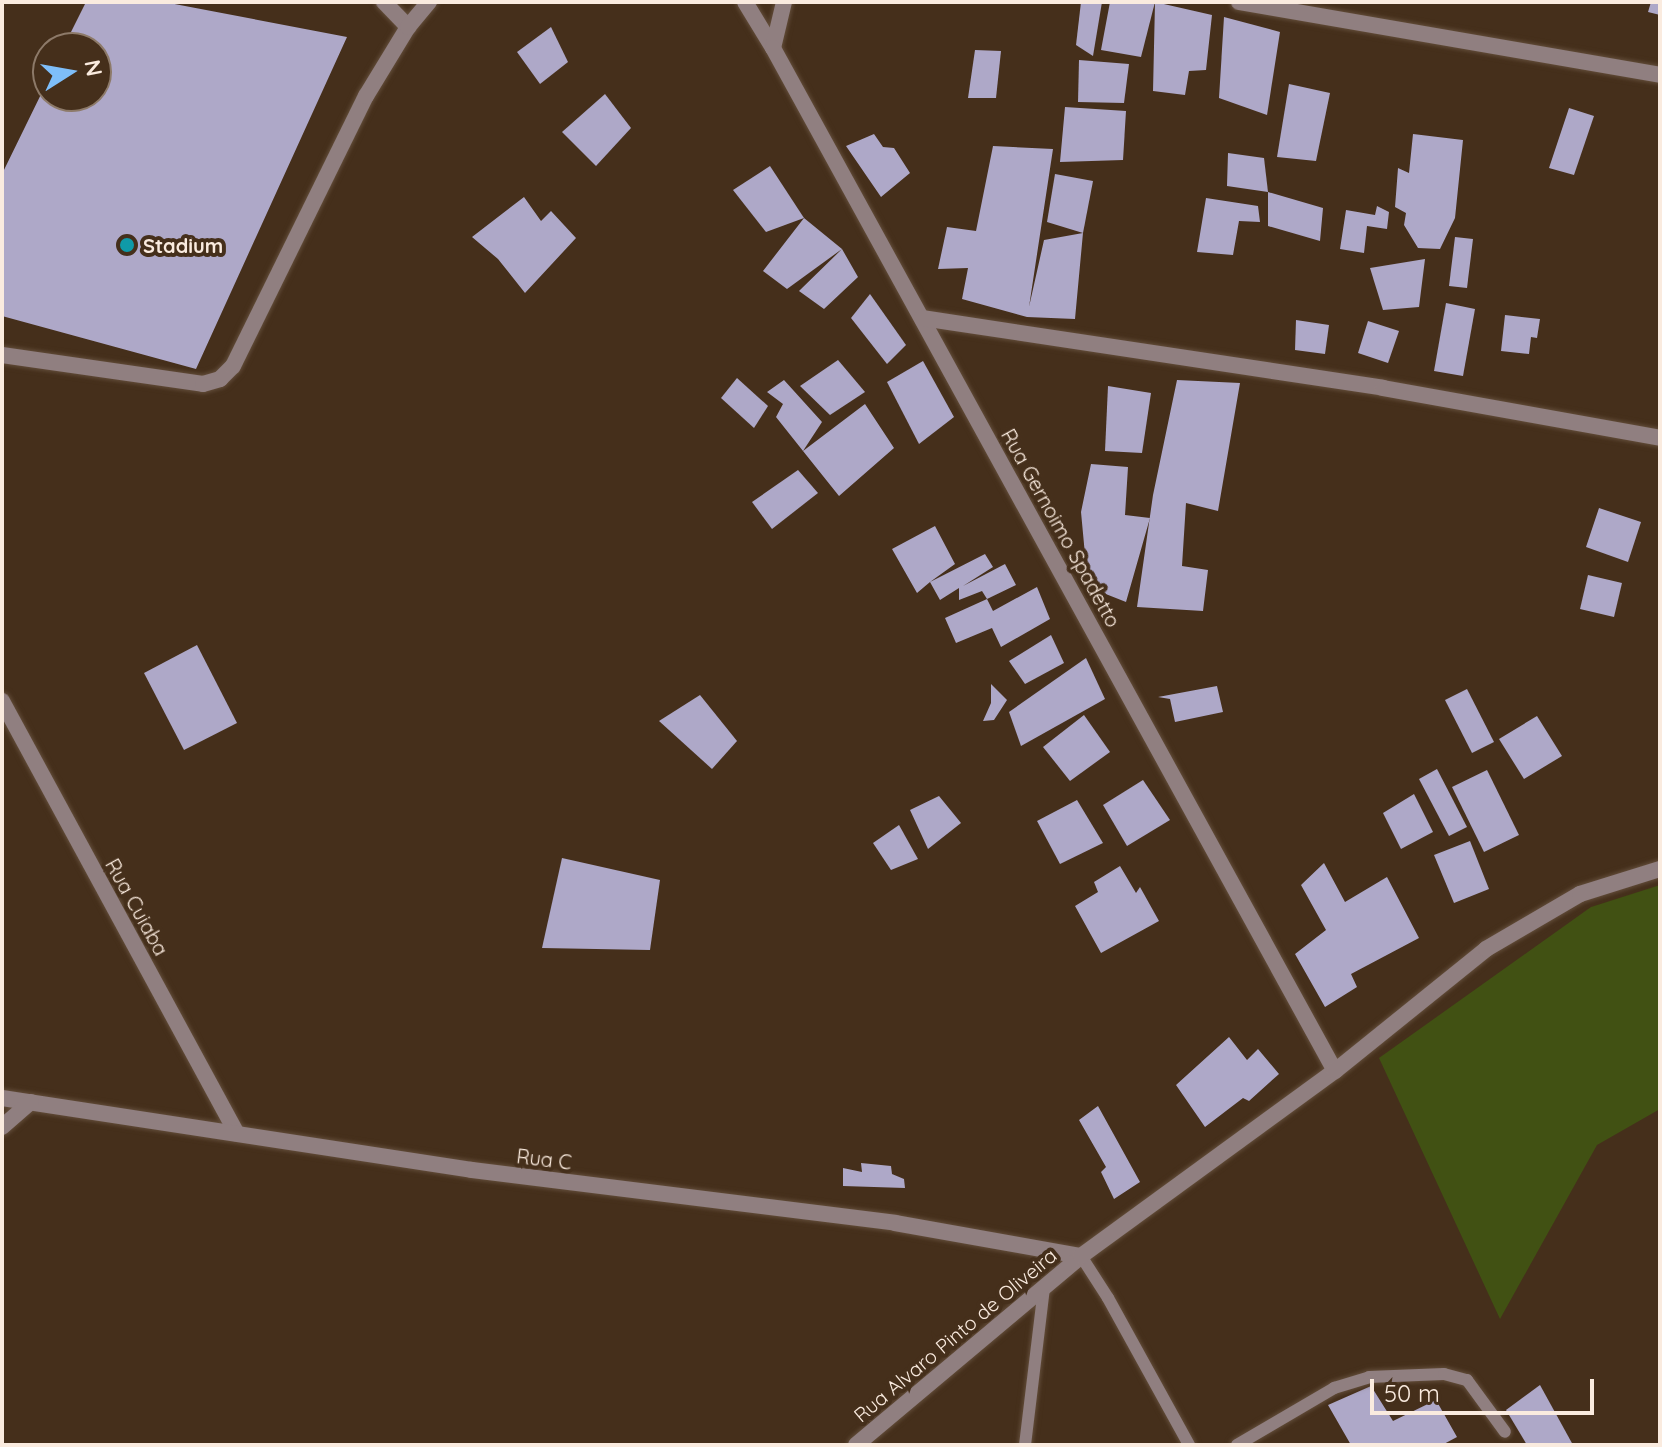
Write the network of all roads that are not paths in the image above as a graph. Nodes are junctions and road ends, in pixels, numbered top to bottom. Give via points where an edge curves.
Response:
1 (384, 2) edge
2 (429, 2) edge
3 (745, 2) edge
4 (784, 2) edge
5 (1239, 2) edge
6 (408, 27) junction
7 (773, 48) junction
8 (1660, 75) edge
9 (922, 318) junction
10 (2, 355) edge
11 (1660, 438) edge
12 (2, 701) edge
13 (1660, 869) edge
14 (1335, 1071) junction
15 (2, 1098) edge
16 (31, 1102) junction
17 (2, 1127) edge
18 (237, 1133) junction
19 (1081, 1256) junction
20 (1044, 1287) junction
21 (1505, 1432) dead end
22 (856, 1445) edge
23 (1025, 1445) edge
24 (1189, 1445) edge
25 (1237, 1445) edge

1 - 6 street
2 - 6 street
3 - 7 street, Rua Gernoimo Spadetto
4 - 7 street
5 - 8 street
6 - 10 street via 366,96 233,366 220,379 203,384
7 - 9 street, Rua Gernoimo Spadetto
9 - 11 street via 1383,388
9 - 14 street, Rua Gernoimo Spadetto
12 - 18 street, Rua Cuiaba
13 - 14 street, Rua Alvaro Pinto de Oliveira via 1580,894 1486,949
14 - 19 street, Rua Alvaro Pinto de Oliveira
15 - 16 street, Rua C
16 - 17 street
16 - 18 street, Rua C
18 - 19 street, Rua C via 472,1170 895,1223
19 - 20 street, Rua Alvaro Pinto de Oliveira
19 - 24 lane
20 - 22 street, Rua Alvaro Pinto de Oliveira
20 - 23 lane
21 - 25 lane via 1467,1380 1444,1374 1369,1377 1334,1388

